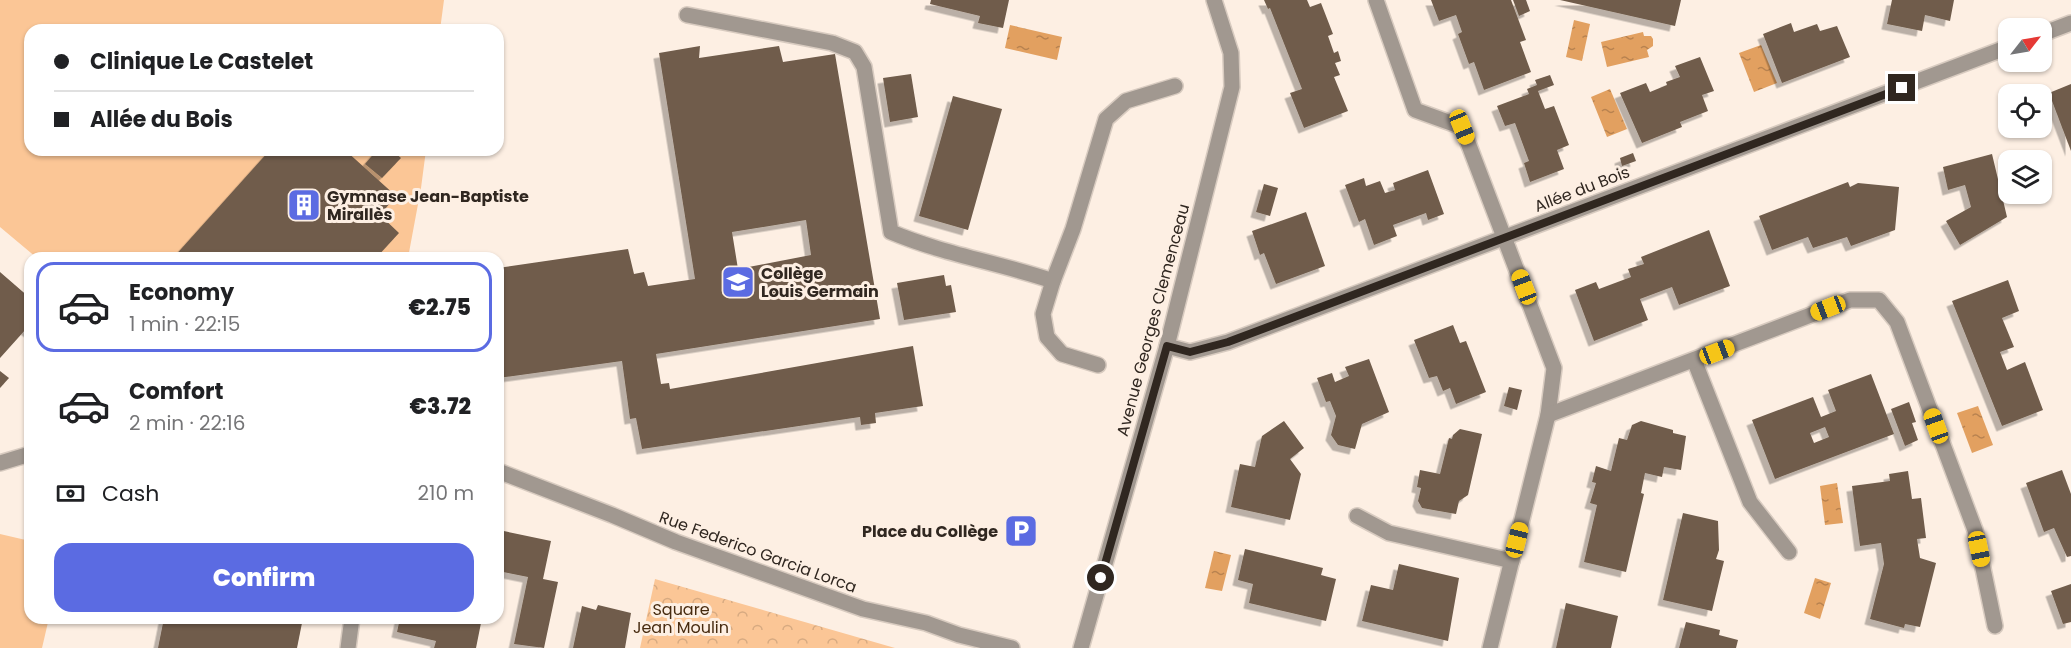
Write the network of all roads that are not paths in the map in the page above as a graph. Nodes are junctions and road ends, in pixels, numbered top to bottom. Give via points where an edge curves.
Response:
1 (1214, 0) edge
2 (1376, 0) edge
3 (687, 15) dead end
4 (2071, 23) edge
5 (2052, 30) edge
6 (1998, 51) edge
7 (1175, 86) dead end
8 (1506, 238) junction
9 (1053, 280) junction
10 (1167, 346) junction
11 (1694, 360) junction
12 (1098, 365) dead end
13 (1548, 415) junction
14 (24, 456) edge
15 (0, 463) edge
16 (504, 473) edge
17 (1357, 516) dead end
18 (1789, 552) dead end
19 (1512, 561) junction
20 (351, 624) edge
21 (1995, 626) dead end
22 (348, 648) edge
23 (1012, 648) edge
24 (1081, 648) edge
25 (1490, 648) edge

1 - 10 street, Avenue Georges Clemenceau via 1231,52 1232,87
2 - 8 street via 1415,110 1462,127
3 - 9 street via 832,43 855,52 864,67 891,232
4 - 5 street
6 - 8 street, Allée du Bois
7 - 9 street via 1126,101 1106,119 1073,229
8 - 10 street, Allée du Bois via 1228,342 1190,352
8 - 13 street via 1554,368
9 - 12 street via 1043,314 1047,337 1062,354
10 - 24 street, Avenue Georges Clemenceau
11 - 13 street
11 - 18 street via 1750,502
11 - 21 street via 1850,300 1879,300 1897,322 1975,530
13 - 19 street
14 - 15 street
16 - 23 street, Rue Federico Garcia Lorca via 676,542 863,609
17 - 19 street via 1389,533
19 - 25 street
20 - 22 street

